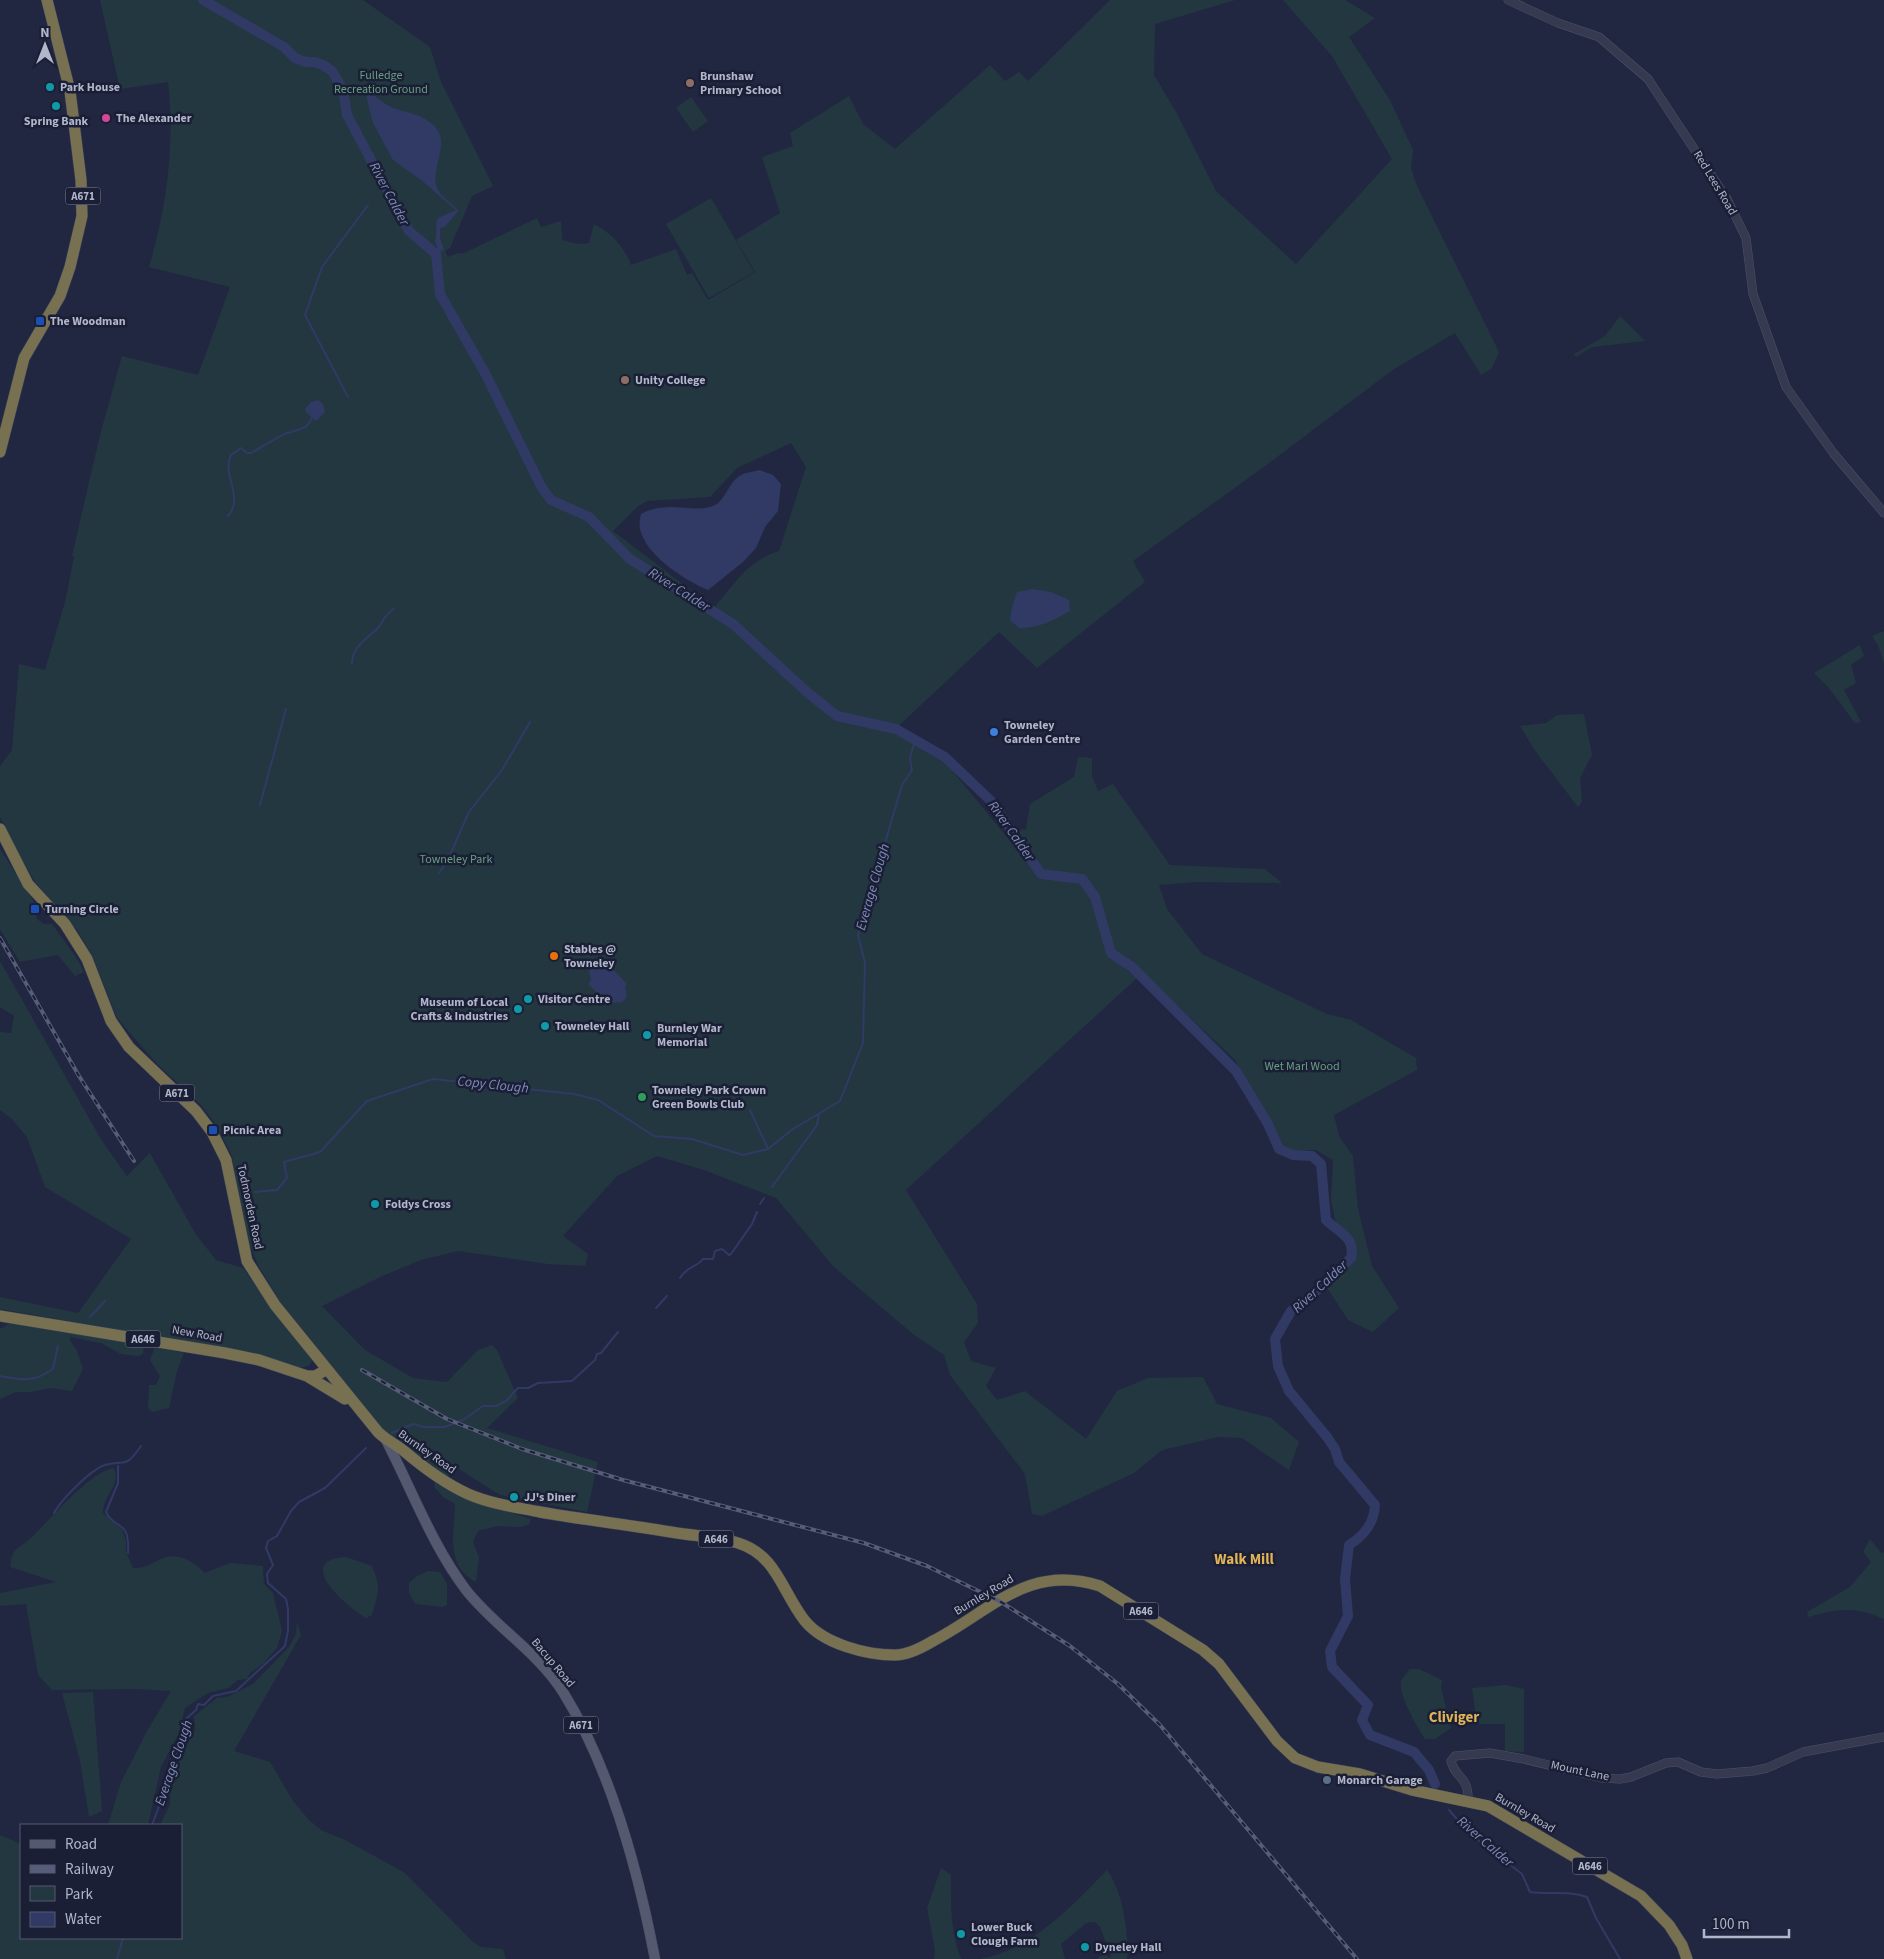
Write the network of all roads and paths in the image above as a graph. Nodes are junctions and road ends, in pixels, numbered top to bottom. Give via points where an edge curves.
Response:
1 (47, 0) edge
2 (1508, 0) edge
3 (0, 452) edge
4 (1884, 512) edge
5 (0, 829) edge
6 (0, 1316) edge
7 (326, 1370) junction
8 (307, 1376) junction
9 (355, 1405) junction
10 (386, 1440) junction
11 (1884, 1737) edge
12 (1468, 1801) junction
13 (656, 1959) edge
14 (1687, 1959) edge

1 - 3 highway, A671 via 70,91 82,216 60,296 24,358
2 - 4 street, Red Lees Road via 1599,37 1648,79 1727,199 1746,238 1754,294 1786,387 1834,454
5 - 7 highway, Todmorden Road / A671 via 28,884 65,924 87,959 111,1021 129,1047 196,1112 212,1132 226,1160 247,1261 275,1305
6 - 8 highway, New Road / A646 via 225,1353
7 - 8 highway
7 - 9 highway, Todmorden Road
8 - 9 highway, New Road
9 - 10 highway, Burnley Road
10 - 12 highway, Burnley Road / A646 via 443,1481 483,1499 571,1517 723,1540 751,1548 777,1572 804,1620 813,1629 868,1652 897,1655 923,1646 1024,1586 1063,1579 1100,1586 1203,1650 1219,1664 1276,1741 1294,1758 1318,1767
10 - 13 main road, Bacup Road / A671 via 449,1567 468,1592 539,1661 577,1716 621,1825
11 - 12 street, Mount Lane via 1802,1752 1760,1769 1717,1774 1701,1772 1678,1762 1666,1762 1620,1779 1602,1778 1490,1753 1455,1756 1452,1766 1468,1786
12 - 14 highway, Burnley Road / A646 via 1488,1806 1641,1896 1670,1925

